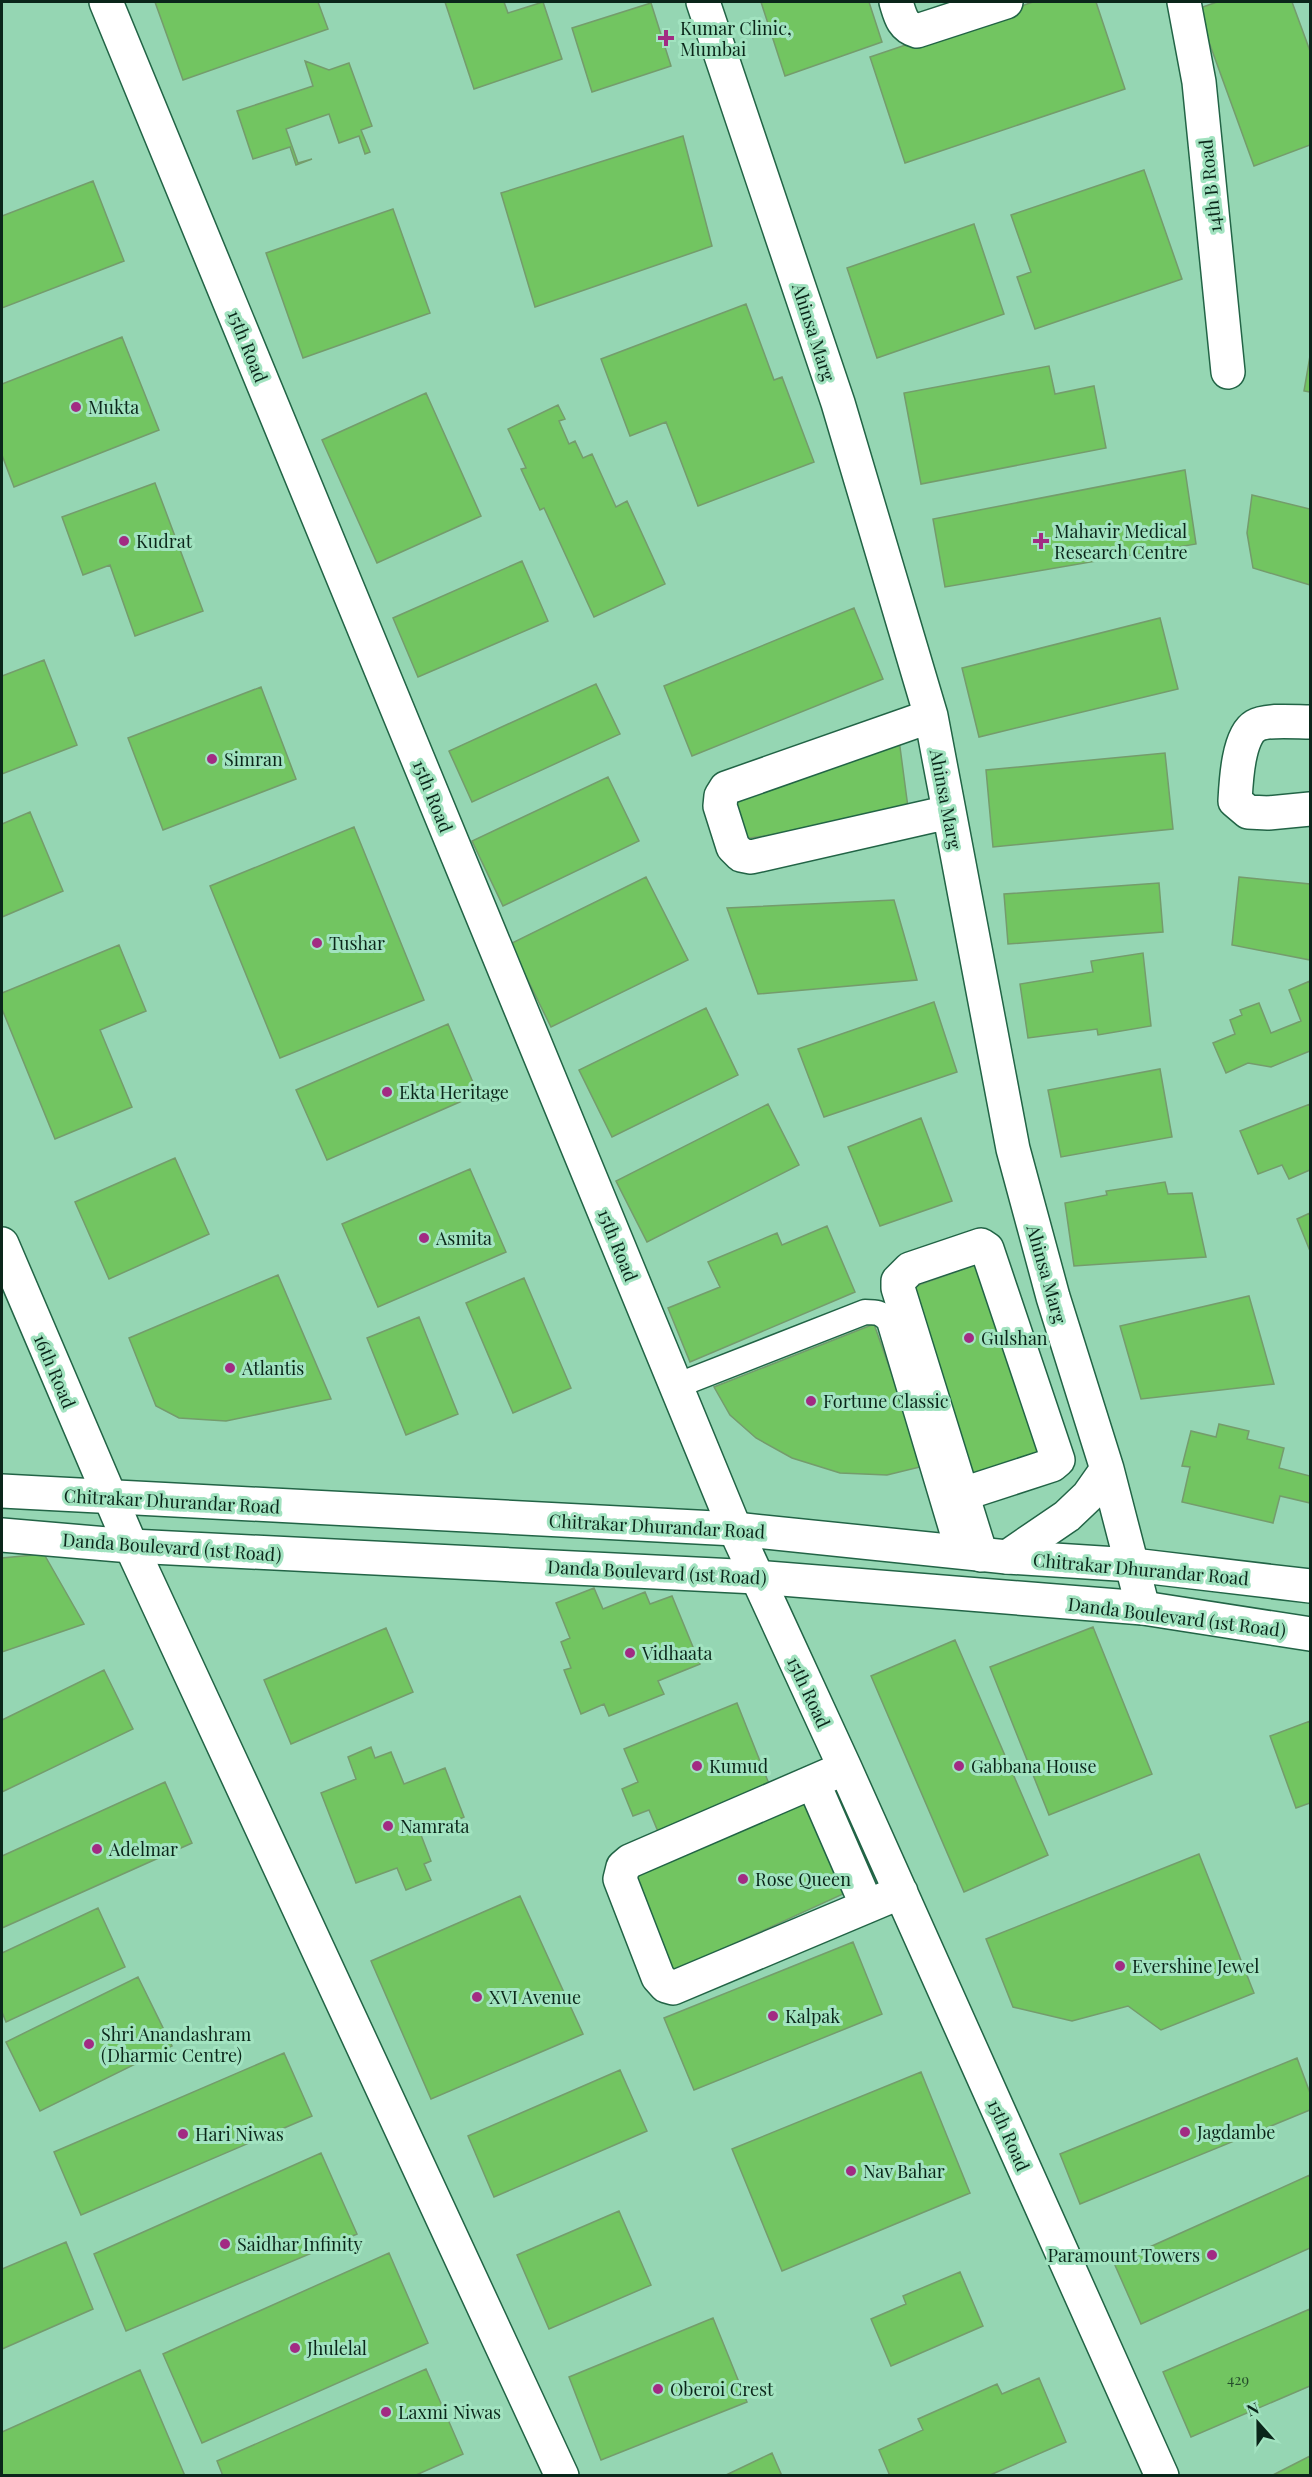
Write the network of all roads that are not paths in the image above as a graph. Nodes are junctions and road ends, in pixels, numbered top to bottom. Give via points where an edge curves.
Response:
1 (106, 2) edge
2 (704, 2) edge
3 (896, 2) edge
4 (1006, 2) edge
5 (1184, 2) edge
6 (1228, 372) dead end
7 (921, 719) junction
8 (1311, 722) edge
9 (1311, 809) edge
10 (940, 814) junction
11 (2, 1244) edge
12 (676, 1386) junction
13 (1088, 1410) junction
14 (1047, 1423) junction
15 (1107, 1469) junction
16 (2, 1491) edge
17 (963, 1494) junction
18 (109, 1498) junction
19 (735, 1529) junction
20 (2, 1535) edge
21 (131, 1546) junction
22 (982, 1555) junction
23 (1133, 1565) junction
24 (756, 1577) junction
25 (1311, 1586) edge
26 (1143, 1608) junction
27 (1311, 1634) edge
28 (845, 1768) junction
29 (813, 1782) junction
30 (901, 1892) junction
31 (867, 1906) junction
32 (562, 2475) edge
33 (1162, 2475) edge

1 - 12 street, 15th Road
2 - 7 street, Ahinsa Marg via 838,403
3 - 4 street via 903,22 917,31
5 - 6 street, 14th B Road via 1199,82
7 - 10 street, Ahinsa Marg
7 - 10 street via 726,788 720,806 733,847 741,855 751,857
8 - 9 street via 1256,725 1245,734 1235,801 1248,812
10 - 13 street, Ahinsa Marg via 1013,1149
11 - 18 street, 16th Road
12 - 19 street, 15th Road
12 - 22 lane via 865,1312 883,1314
13 - 14 street
13 - 15 street, Ahinsa Marg
14 - 17 street via 1058,1456 1056,1463
14 - 17 street via 987,1249 976,1246 905,1272 898,1288
15 - 22 street via 1088,1496 1067,1516
15 - 23 street, Ahinsa Marg
16 - 18 street, Chitrakar Dhurandar Road
17 - 22 street
18 - 19 street, Chitrakar Dhurandar Road
18 - 21 street, 16th Road
19 - 22 street, Chitrakar Dhurandar Road
19 - 24 street, 15th Road
20 - 21 street, Danda Boulevard (1st Road)
21 - 24 street, Danda Boulevard (1st Road)
21 - 32 street, 16th Road
22 - 23 street, Chitrakar Dhurandar Road
23 - 25 street, Chitrakar Dhurandar Road
23 - 26 street, Ahinsa Marg
24 - 26 street, Danda Boulevard (1st Road)
24 - 28 street, 15th Road
26 - 27 street, Danda Boulevard (1st Road)
28 - 29 street
28 - 30 street, 15th Road
29 - 31 street
29 - 31 street via 630,1860 623,1867 620,1879 658,1977 673,1988
30 - 31 street
30 - 33 street, 15th Road

